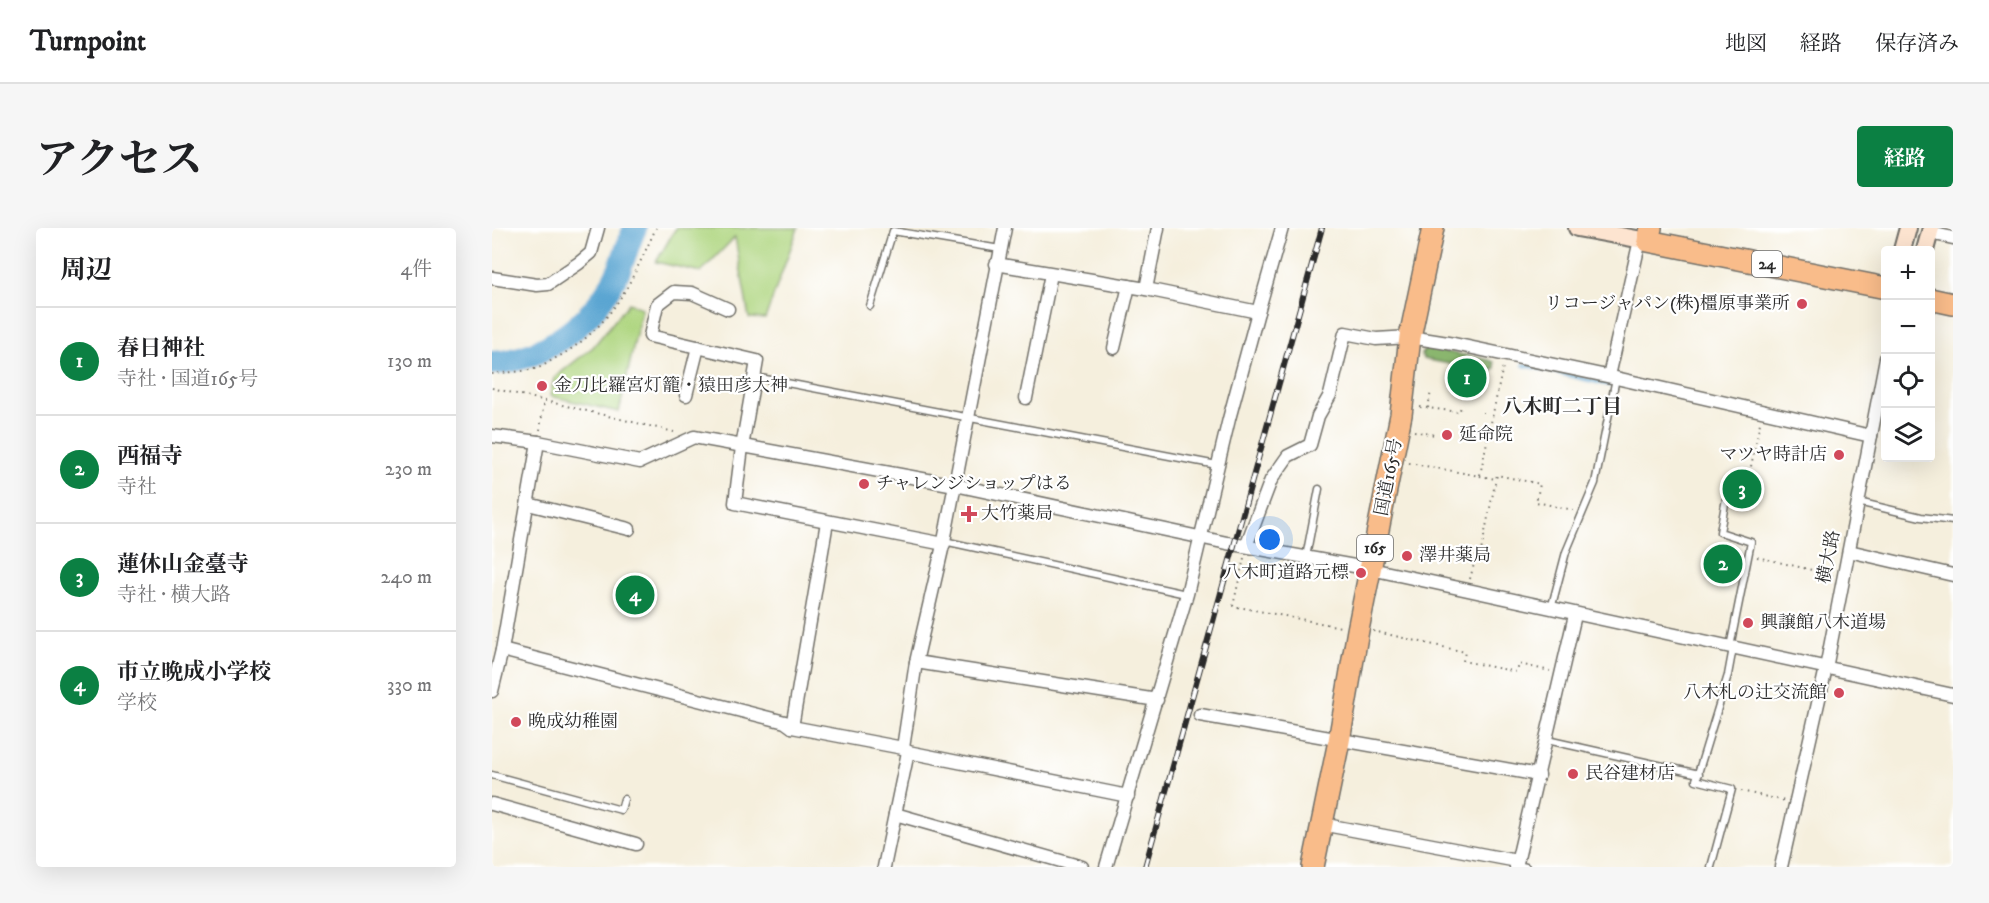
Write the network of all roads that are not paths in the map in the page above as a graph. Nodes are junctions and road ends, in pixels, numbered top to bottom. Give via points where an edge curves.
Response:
1 (598, 228) edge
2 (1005, 228) edge
3 (1158, 228) edge
4 (1282, 228) edge
5 (1433, 228) edge
6 (1577, 228) edge
7 (1908, 228) edge
8 (1930, 230) edge
9 (1646, 236) edge
10 (1953, 238) edge
11 (1903, 246) edge
12 (1926, 246) edge
13 (1000, 249) junction
14 (996, 264) junction
15 (1051, 274) junction
16 (492, 278) edge
17 (1129, 286) junction
18 (1881, 287) edge
19 (1146, 289) junction
20 (1935, 300) edge
21 (1953, 304) edge
22 (870, 306) dead end
23 (728, 309) dead end
24 (1258, 312) junction
25 (1410, 337) junction
26 (698, 347) junction
27 (1114, 348) dead end
28 (755, 377) junction
29 (1613, 377) junction
30 (1881, 382) edge
31 (686, 395) dead end
32 (1026, 398) dead end
33 (968, 418) junction
34 (492, 436) edge
35 (1870, 436) junction
36 (538, 442) junction
37 (741, 447) junction
38 (1219, 466) junction
39 (1729, 482) road end
40 (956, 485) junction
41 (1318, 489) dead end
42 (1858, 502) junction
43 (528, 504) junction
44 (1953, 521) edge
45 (827, 522) junction
46 (629, 529) dead end
47 (1201, 536) junction
48 (944, 542) junction
49 (1246, 546) junction
50 (1848, 551) junction
51 (1306, 557) junction
52 (1371, 569) junction
53 (1953, 574) edge
54 (1187, 594) junction
55 (1551, 609) junction
56 (1575, 615) junction
57 (1732, 648) junction
58 (498, 654) edge
59 (916, 662) junction
60 (1826, 668) junction
61 (492, 691) edge
62 (1953, 695) edge
63 (1157, 700) junction
64 (1200, 715) dead end
65 (792, 727) junction
66 (1547, 740) junction
67 (1339, 741) junction
68 (906, 750) junction
69 (1699, 774) junction
70 (492, 775) edge
71 (1539, 775) junction
72 (1128, 796) junction
73 (624, 799) dead end
74 (492, 804) edge
75 (895, 814) junction
76 (1321, 824) junction
77 (636, 844) dead end
78 (1519, 865) edge
79 (884, 867) edge
80 (1082, 867) edge
81 (1106, 867) edge
82 (1312, 867) edge
83 (1712, 867) edge
84 (1781, 867) edge

1 - 16 street via 591,253 548,284
2 - 13 street
3 - 19 street
4 - 24 street
5 - 25 highway, 国道165号 / 165
6 - 9 main road
7 - 11 main road
8 - 10 street
8 - 12 main road
9 - 18 highway, 24
9 - 29 street
13 - 14 street
13 - 22 lane via 893,231
14 - 15 street
14 - 33 street
15 - 17 street
15 - 32 street
17 - 19 street
17 - 27 street
19 - 24 street
20 - 21 highway
23 - 26 street via 692,293 674,292 657,305 650,336
24 - 38 street
25 - 29 street
25 - 49 street via 1376,339 1345,333 1330,395 1318,416 1310,445 1288,456 1271,480
25 - 52 highway, 国道165号 / 165 via 1402,404
26 - 28 street via 757,361
26 - 31 street
28 - 33 lane
28 - 37 street
29 - 35 street
29 - 55 lane via 1595,483 1566,552
30 - 35 street, 横大路
33 - 38 lane
33 - 40 street
34 - 36 street
35 - 42 street, 横大路
36 - 37 street via 640,462 694,437
36 - 43 street
37 - 40 street
37 - 45 street via 735,503
38 - 47 street
39 - 57 lane via 1720,532 1751,542
40 - 47 street
40 - 48 street
41 - 51 lane
42 - 44 lane
42 - 50 street, 横大路
43 - 46 street
43 - 58 street
45 - 48 street
45 - 65 street
47 - 49 street
47 - 54 street
48 - 54 lane
48 - 59 street
49 - 51 street
50 - 53 street
50 - 60 street, 横大路
51 - 52 street
52 - 55 street
52 - 67 highway, 国道165号 / 165
54 - 63 street
55 - 56 street
56 - 57 street
56 - 66 street
57 - 60 street
57 - 69 lane
58 - 61 street
58 - 65 street via 785,722
59 - 63 street
59 - 68 street
60 - 62 street
60 - 84 street, 横大路
63 - 72 street
64 - 67 street
65 - 68 street
66 - 69 lane
66 - 71 street
67 - 71 street
67 - 76 highway, 国道165号 / 165
68 - 72 street
68 - 75 street
69 - 83 lane via 1696,780 1732,789
70 - 73 lane via 621,810
71 - 78 street
72 - 81 street
74 - 77 street
75 - 79 street
75 - 80 street
76 - 78 street
76 - 82 highway, 国道165号 / 165

